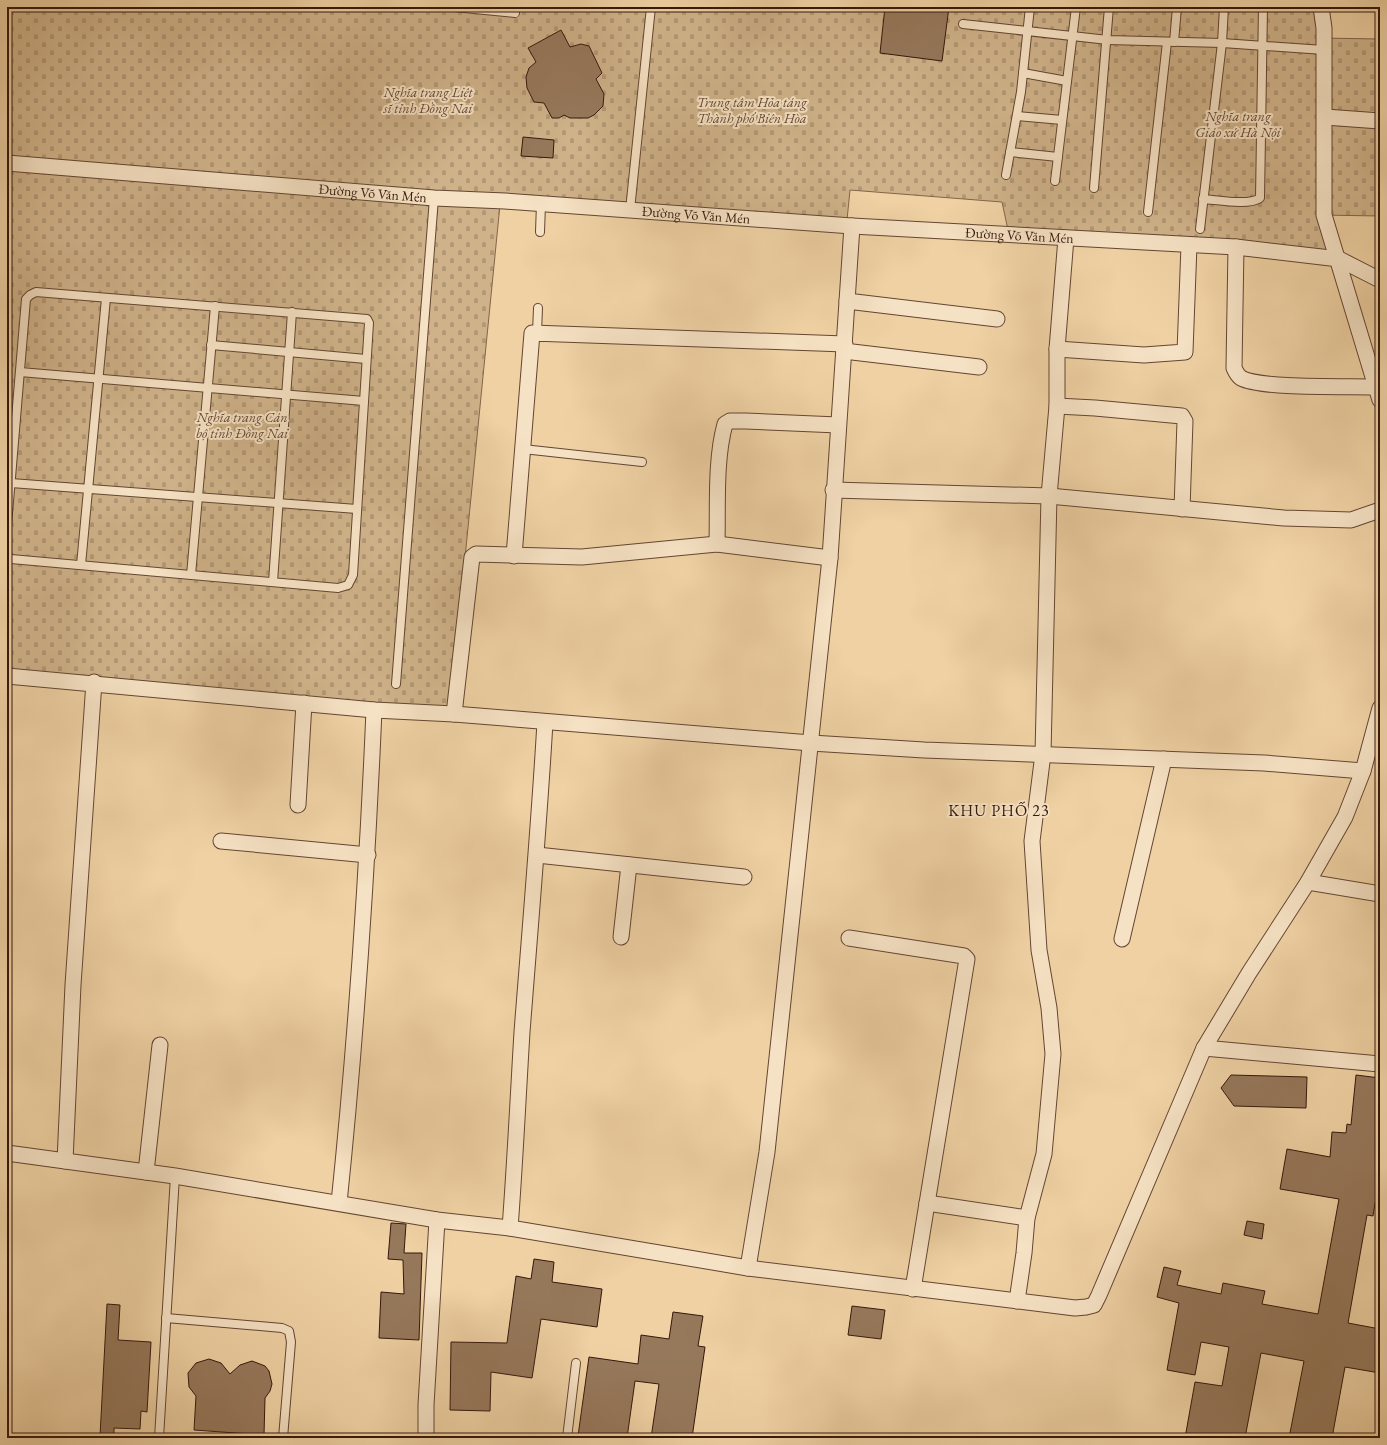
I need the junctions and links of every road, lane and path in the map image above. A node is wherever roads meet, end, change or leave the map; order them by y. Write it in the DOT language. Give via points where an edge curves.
graph roads {
  1 [pos="454,7"];
  2 [pos="651,7"];
  3 [pos="1030,7"];
  4 [pos="1076,7"];
  5 [pos="1109,7"];
  6 [pos="1177,7"];
  7 [pos="1224,7"];
  8 [pos="1263,7"];
  9 [pos="1321,7"];
  10 [pos="497,9"];
  11 [pos="515,13"];
  12 [pos="963,24"];
  13 [pos="1028,32"];
  14 [pos="1073,37"];
  15 [pos="1108,40"];
  16 [pos="1170,42"];
  17 [pos="1222,43"];
  18 [pos="1264,46"];
  19 [pos="1324,50"];
  20 [pos="1023,73"];
  21 [pos="1067,81"];
  22 [pos="1017,116"];
  23 [pos="1325,117"];
  24 [pos="1062,120"];
  25 [pos="1380,122"];
  26 [pos="1010,152"];
  27 [pos="1058,157"];
  28 [pos="7,163"];
  29 [pos="1006,175"];
  30 [pos="1055,181"];
  31 [pos="1094,188"];
  32 [pos="434,198"];
  33 [pos="1203,198"];
  34 [pos="541,204"];
  35 [pos="630,210"];
  36 [pos="1148,212"];
  37 [pos="852,226"];
  38 [pos="1200,229"];
  39 [pos="540,232"];
  40 [pos="1066,238"];
  41 [pos="1190,245"];
  42 [pos="1236,247"];
  43 [pos="1339,260"];
  44 [pos="1380,280"];
  45 [pos="106,298"];
  46 [pos="848,301"];
  47 [pos="215,306"];
  48 [pos="538,308"];
  49 [pos="292,312"];
  50 [pos="997,319"];
  51 [pos="537,333"];
  52 [pos="211,345"];
  53 [pos="845,348"];
  54 [pos="1058,349"];
  55 [pos="290,353"];
  56 [pos="366,359"];
  57 [pos="979,367"];
  58 [pos="20,372"];
  59 [pos="99,378"];
  60 [pos="207,387"];
  61 [pos="1378,393"];
  62 [pos="286,394"];
  63 [pos="364,401"];
  64 [pos="1057,406"];
  65 [pos="838,425"];
  66 [pos="11,426"];
  67 [pos="522,450"];
  68 [pos="642,462"];
  69 [pos="11,483"];
  70 [pos="88,489"];
  71 [pos="833,490"];
  72 [pos="1049,496"];
  73 [pos="197,498"];
  74 [pos="279,504"];
  75 [pos="357,509"];
  76 [pos="1182,509"];
  77 [pos="1380,510"];
  78 [pos="7,525"];
  79 [pos="717,544"];
  80 [pos="7,555"];
  81 [pos="514,556"];
  82 [pos="830,558"];
  83 [pos="81,565"];
  84 [pos="190,575"];
  85 [pos="273,582"];
  86 [pos="7,676"];
  87 [pos="94,682"];
  88 [pos="396,684"];
  89 [pos="304,703"];
  90 [pos="1380,708"];
  91 [pos="374,710"];
  92 [pos="454,714"];
  93 [pos="545,722"];
  94 [pos="1376,738"];
  95 [pos="811,743"];
  96 [pos="1043,754"];
  97 [pos="1164,759"];
  98 [pos="1363,771"];
  99 [pos="298,805"];
  100 [pos="221,841"];
  101 [pos="368,855"];
  102 [pos="537,855"];
  103 [pos="629,865"];
  104 [pos="744,877"];
  105 [pos="1308,882"];
  106 [pos="1380,894"];
  107 [pos="621,937"];
  108 [pos="849,938"];
  109 [pos="1122,939"];
  110 [pos="160,1045"];
  111 [pos="1204,1048"];
  112 [pos="1380,1064"];
  113 [pos="7,1153"];
  114 [pos="65,1161"];
  115 [pos="146,1172"];
  116 [pos="175,1176"];
  117 [pos="339,1203"];
  118 [pos="927,1203"];
  119 [pos="1027,1218"];
  120 [pos="437,1220"];
  121 [pos="510,1228"];
  122 [pos="748,1268"];
  123 [pos="913,1289"];
  124 [pos="1017,1301"];
  125 [pos="166,1318"];
  126 [pos="576,1363"];
  127 [pos="159,1438"];
  128 [pos="283,1438"];
  129 [pos="426,1438"];
  130 [pos="566,1438"];
  1 -- 10 [label="lane"];
  2 -- 35 [label="lane"];
  3 -- 13 [label="lane"];
  4 -- 14 [label="lane"];
  5 -- 15 [label="lane"];
  6 -- 16 [label="lane"];
  7 -- 17 [label="lane"];
  8 -- 18 [label="lane"];
  9 -- 19 [label="street"];
  10 -- 11 [label="lane"];
  12 -- 13 [label="lane"];
  13 -- 14 [label="lane"];
  13 -- 20 [label="lane"];
  14 -- 15 [label="lane"];
  14 -- 21 [label="lane"];
  15 -- 16 [label="lane"];
  15 -- 31 [label="lane"];
  16 -- 17 [label="lane"];
  16 -- 36 [label="lane"];
  17 -- 18 [label="lane"];
  17 -- 33 [label="lane"];
  18 -- 19 [label="lane"];
  18 -- 33 [label="lane" via="1260,198 1244,202"];
  19 -- 23 [label="street"];
  20 -- 21 [label="lane"];
  20 -- 22 [label="lane"];
  21 -- 24 [label="lane"];
  22 -- 24 [label="lane"];
  22 -- 26 [label="lane"];
  23 -- 25 [label="street"];
  23 -- 43 [label="street" via="1324,215"];
  24 -- 27 [label="lane"];
  26 -- 27 [label="lane"];
  26 -- 29 [label="lane"];
  27 -- 30 [label="lane"];
  28 -- 32 [label="street, Đường Võ Văn Mén"];
  32 -- 34 [label="street, Đường Võ Văn Mén"];
  32 -- 88 [label="lane"];
  33 -- 38 [label="lane"];
  34 -- 35 [label="street, Đường Võ Văn Mén"];
  34 -- 39 [label="lane"];
  35 -- 37 [label="street, Đường Võ Văn Mén"];
  37 -- 40 [label="street, Đường Võ Văn Mén"];
  37 -- 46 [label="street"];
  40 -- 41 [label="street, Đường Võ Văn Mén"];
  40 -- 54 [label="street"];
  41 -- 42 [label="street, Đường Võ Văn Mén"];
  41 -- 54 [label="street" via="1185,352 1144,355"];
  42 -- 43 [label="street, Đường Võ Văn Mén"];
  42 -- 61 [label="street" via="1236,374 1251,381"];
  43 -- 44 [label="street, Đường Võ Văn Mén"];
  43 -- 61 [label="street"];
  45 -- 47 [label="lane"];
  45 -- 58 [label="lane" via="36,292 30,295 26,299"];
  45 -- 59 [label="lane"];
  46 -- 50 [label="street"];
  46 -- 53 [label="street"];
  47 -- 49 [label="lane"];
  47 -- 52 [label="lane"];
  48 -- 51 [label="lane"];
  49 -- 55 [label="lane"];
  49 -- 56 [label="lane" via="367,319 369,323"];
  51 -- 53 [label="street"];
  51 -- 67 [label="street" via="532,333"];
  52 -- 55 [label="lane"];
  52 -- 60 [label="lane"];
  53 -- 57 [label="street"];
  53 -- 65 [label="street"];
  54 -- 64 [label="street"];
  55 -- 56 [label="lane"];
  55 -- 62 [label="lane"];
  56 -- 63 [label="lane"];
  58 -- 59 [label="lane"];
  58 -- 66 [label="lane"];
  59 -- 60 [label="lane"];
  59 -- 70 [label="lane"];
  60 -- 62 [label="lane"];
  60 -- 73 [label="lane"];
  62 -- 63 [label="lane"];
  62 -- 74 [label="lane"];
  63 -- 75 [label="lane"];
  64 -- 72 [label="street"];
  64 -- 76 [label="street" via="1182,416 1185,421"];
  65 -- 71 [label="street"];
  65 -- 79 [label="street" via="745,421 730,421 725,424 719,466"];
  66 -- 69 [label="lane"];
  67 -- 68 [label="lane"];
  67 -- 81 [label="street"];
  69 -- 70 [label="lane"];
  69 -- 78 [label="lane"];
  70 -- 73 [label="lane"];
  70 -- 83 [label="lane"];
  71 -- 72 [label="street"];
  71 -- 82 [label="street"];
  72 -- 76 [label="street"];
  72 -- 96 [label="street"];
  73 -- 74 [label="lane"];
  73 -- 84 [label="lane"];
  74 -- 75 [label="lane"];
  74 -- 85 [label="lane"];
  75 -- 85 [label="lane" via="353,575 348,585 338,588"];
  76 -- 77 [label="street" via="1284,518 1351,520"];
  79 -- 81 [label="street" via="582,557"];
  79 -- 82 [label="street"];
  80 -- 83 [label="lane" via="11,559"];
  81 -- 92 [label="street" via="476,554 472,558"];
  82 -- 95 [label="street"];
  83 -- 84 [label="lane"];
  84 -- 85 [label="lane"];
  86 -- 87 [label="street"];
  87 -- 89 [label="street"];
  87 -- 114 [label="street" via="73,985"];
  89 -- 91 [label="street"];
  89 -- 99 [label="street"];
  90 -- 94 [label="street"];
  91 -- 92 [label="street"];
  91 -- 101 [label="street"];
  92 -- 93 [label="street"];
  93 -- 95 [label="street"];
  93 -- 102 [label="street"];
  94 -- 98 [label="street"];
  95 -- 96 [label="street"];
  95 -- 122 [label="street" via="767,1152"];
  96 -- 97 [label="street"];
  96 -- 119 [label="street" via="1032,841 1039,950 1049,1008 1053,1054 1044,1154"];
  97 -- 98 [label="street" via="1264,763"];
  97 -- 109 [label="street"];
  98 -- 105 [label="street" via="1345,817"];
  100 -- 101 [label="street"];
  101 -- 117 [label="street" via="354,1058"];
  102 -- 103 [label="street"];
  102 -- 121 [label="street" via="522,1034"];
  103 -- 104 [label="street"];
  103 -- 107 [label="street"];
  105 -- 106 [label="street"];
  105 -- 111 [label="street"];
  108 -- 118 [label="street" via="967,958"];
  110 -- 115 [label="street"];
  111 -- 112 [label="street"];
  111 -- 124 [label="street" via="1094,1305 1075,1308"];
  113 -- 114 [label="street"];
  114 -- 115 [label="street"];
  115 -- 116 [label="street"];
  116 -- 117 [label="street"];
  116 -- 125 [label="lane"];
  117 -- 120 [label="street"];
  118 -- 119 [label="street"];
  118 -- 123 [label="street"];
  119 -- 124 [label="street"];
  120 -- 121 [label="street"];
  120 -- 129 [label="street"];
  121 -- 122 [label="street"];
  122 -- 123 [label="street"];
  123 -- 124 [label="street"];
  125 -- 127 [label="lane"];
  125 -- 128 [label="lane" via="282,1328 289,1331 291,1342"];
  126 -- 130 [label="lane"];
}
